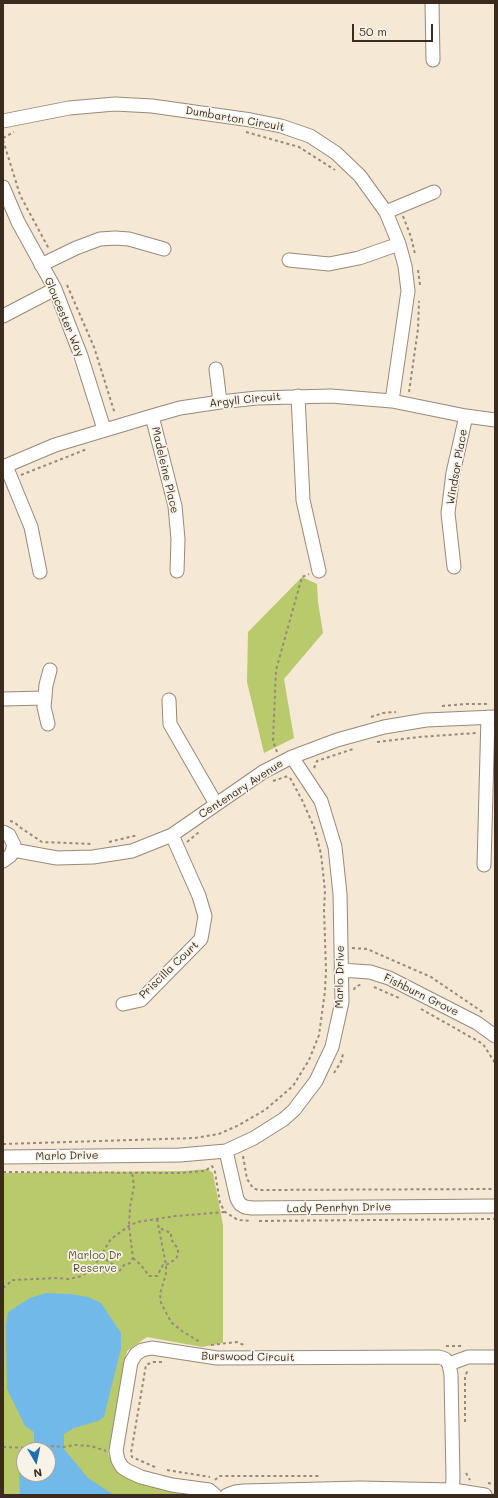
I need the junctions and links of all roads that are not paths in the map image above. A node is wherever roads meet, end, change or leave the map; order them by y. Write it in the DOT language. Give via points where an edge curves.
graph roads {
  1 [pos="432,3"];
  2 [pos="432,60"];
  3 [pos="3,121"];
  4 [pos="3,187"];
  5 [pos="434,192"];
  6 [pos="392,210"];
  7 [pos="399,244"];
  8 [pos="164,249"];
  9 [pos="289,260"];
  10 [pos="42,265"];
  11 [pos="55,289"];
  12 [pos="3,316"];
  13 [pos="216,369"];
  14 [pos="298,396"];
  15 [pos="392,401"];
  16 [pos="220,402"];
  17 [pos="152,416"];
  18 [pos="466,416"];
  19 [pos="495,420"];
  20 [pos="104,429"];
  21 [pos="5,467"];
  22 [pos="454,567"];
  23 [pos="319,571"];
  24 [pos="40,572"];
  25 [pos="177,572"];
  26 [pos="50,670"];
  27 [pos="45,698"];
  28 [pos="3,699"];
  29 [pos="170,700"];
  30 [pos="491,717"];
  31 [pos="48,724"];
  32 [pos="287,760"];
  33 [pos="216,804"];
  34 [pos="3,832"];
  35 [pos="172,835"];
  36 [pos="13,850"];
  37 [pos="3,861"];
  38 [pos="484,865"];
  39 [pos="348,971"];
  40 [pos="123,1004"];
  41 [pos="495,1036"];
  42 [pos="227,1156"];
  43 [pos="3,1157"];
  44 [pos="495,1206"];
  45 [pos="495,1356"];
  46 [pos="449,1364"];
  47 [pos="360,1492"];
  48 [pos="452,1492"];
  49 [pos="215,1495"];
  50 [pos="227,1495"];
  51 [pos="485,1495"];
  1 -- 2 [label="street"];
  3 -- 6 [label="street, Dumbarton Circuit" via="69,108 116,104 187,110 281,126 310,136 336,153"];
  4 -- 10 [label="street, Gloucester Way" via="18,222"];
  5 -- 6 [label="street"];
  6 -- 7 [label="street, Dumbarton Circuit"];
  7 -- 9 [label="street" via="359,258 329,264"];
  7 -- 15 [label="street, Dumbarton Circuit" via="408,291"];
  8 -- 10 [label="street" via="129,239 100,239"];
  10 -- 11 [label="street, Gloucester Way"];
  11 -- 12 [label="street"];
  11 -- 20 [label="street, Gloucester Way" via="81,356"];
  13 -- 16 [label="street"];
  14 -- 15 [label="street, Argyll Circuit"];
  14 -- 16 [label="street, Argyll Circuit"];
  14 -- 23 [label="street" via="303,500"];
  15 -- 18 [label="street, Argyll Circuit"];
  16 -- 17 [label="street, Argyll Circuit" via="180,408"];
  17 -- 20 [label="street, Argyll Circuit"];
  17 -- 25 [label="street, Madeleine Place" via="175,506"];
  18 -- 19 [label="street, Argyll Circuit"];
  18 -- 22 [label="street, Windsor Place" via="453,473 448,513"];
  20 -- 21 [label="street, Argyll Circuit" via="55,445"];
  21 -- 24 [label="street" via="32,527"];
  26 -- 27 [label="street"];
  27 -- 28 [label="street"];
  27 -- 31 [label="street" via="44,707"];
  29 -- 33 [label="street" via="170,724"];
  30 -- 32 [label="street, Centenary Avenue" via="426,720 384,727 337,740"];
  30 -- 38 [label="street" via="488,732"];
  32 -- 33 [label="street, Centenary Avenue" via="263,772"];
  32 -- 39 [label="street, Marlo Drive" via="321,801 335,847"];
  33 -- 35 [label="street, Centenary Avenue"];
  34 -- 36 [label="street" via="12,839"];
  35 -- 36 [label="street, Centenary Avenue" via="132,851 93,857 57,858"];
  35 -- 40 [label="street, Priscilla Court" via="205,916 201,939 141,1000"];
  36 -- 37 [label="street"];
  39 -- 41 [label="street, Fishburn Grove" via="370,972 389,978 477,1023"];
  39 -- 42 [label="street, Marlo Drive" via="332,1047 316,1081 284,1119"];
  42 -- 43 [label="street, Marlo Drive"];
  42 -- 44 [label="street, Lady Penrhyn Drive" via="236,1199 240,1204 252,1208"];
  45 -- 46 [label="street" via="468,1357"];
  46 -- 48 [label="street"];
  46 -- 49 [label="street, Burswood Circuit" via="440,1357 217,1358 152,1348 142,1350 131,1362 116,1451 118,1460 122,1467 140,1476 172,1485 209,1490"];
  47 -- 48 [label="street"];
  47 -- 50 [label="street" via="244,1491"];
  48 -- 51 [label="street"];
}
